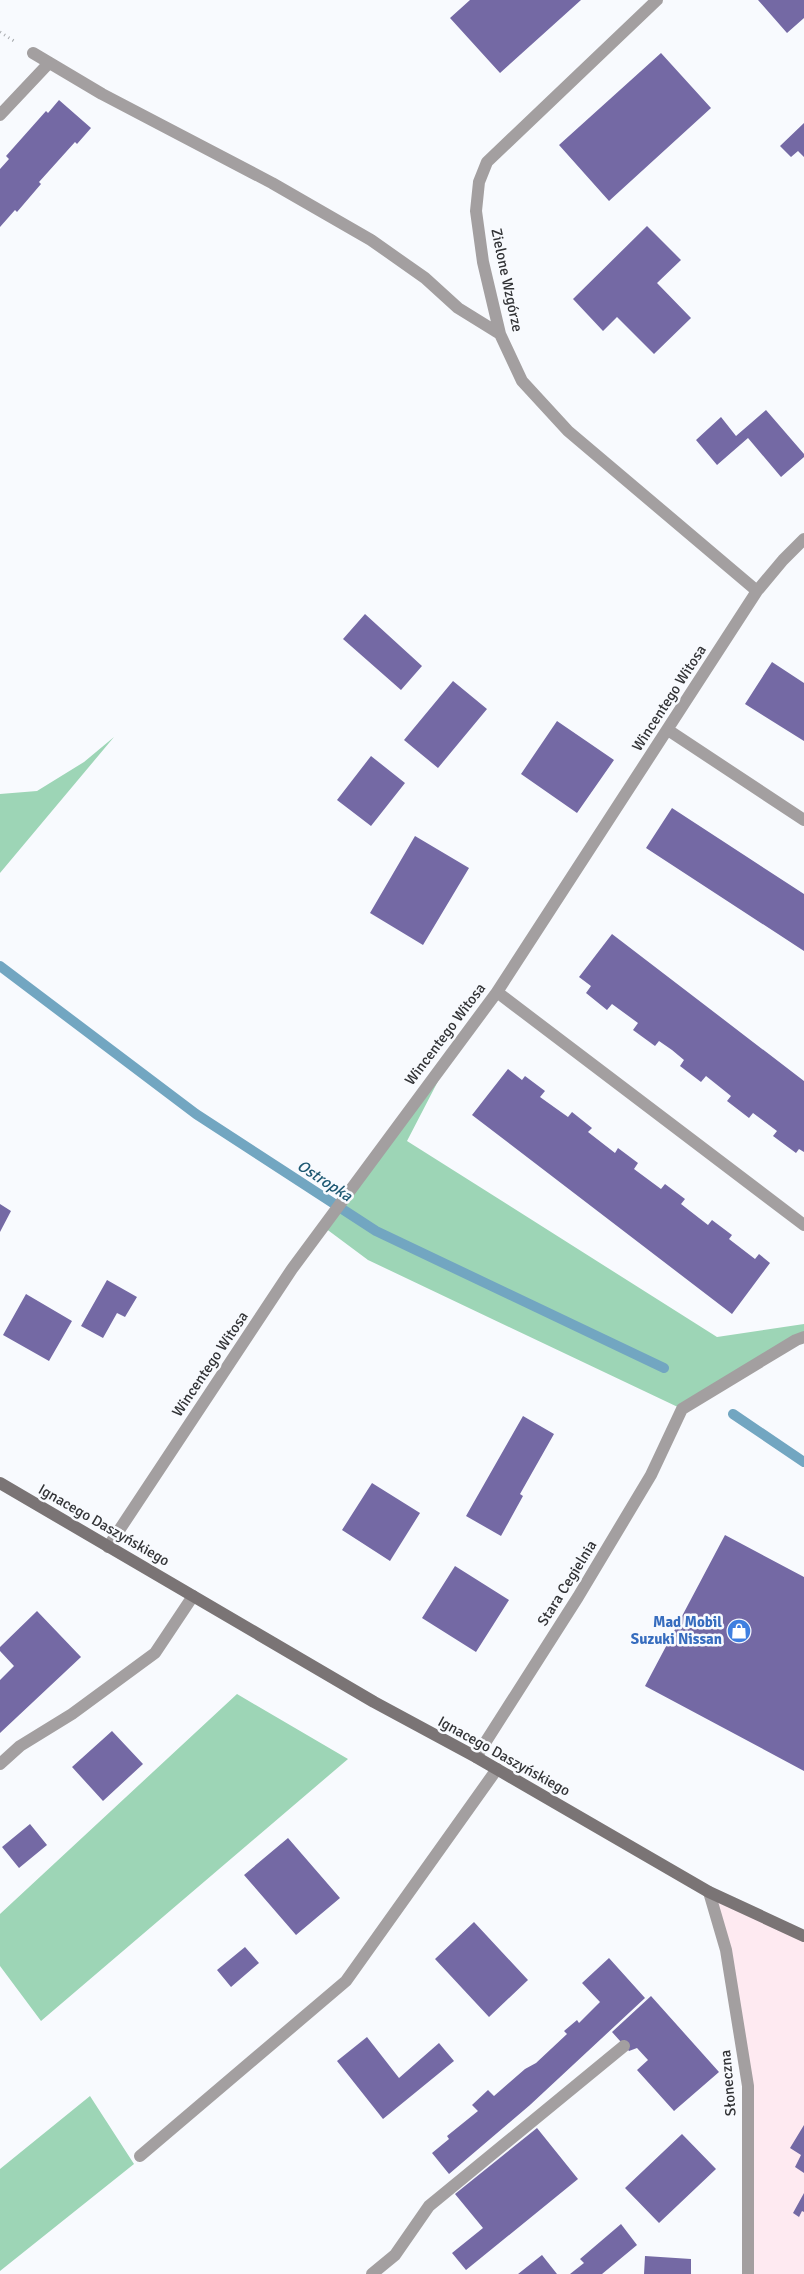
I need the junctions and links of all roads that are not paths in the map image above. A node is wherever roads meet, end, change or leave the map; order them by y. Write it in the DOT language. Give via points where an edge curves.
graph roads {
  1 [pos="657,0"];
  2 [pos="33,53"];
  3 [pos="49,63"];
  4 [pos="0,115"];
  5 [pos="500,334"];
  6 [pos="804,539"];
  7 [pos="757,591"];
  8 [pos="668,730"];
  9 [pos="804,820"];
  10 [pos="497,992"];
  11 [pos="804,1225"];
  12 [pos="804,1337"];
  13 [pos="0,1483"];
  14 [pos="108,1546"];
  15 [pos="192,1596"];
  16 [pos="476,1757"];
  17 [pos="0,1764"];
  18 [pos="497,1769"];
  19 [pos="709,1892"];
  20 [pos="804,1936"];
  21 [pos="624,2046"];
  22 [pos="140,2156"];
  23 [pos="372,2274"];
  24 [pos="748,2274"];
  1 -- 5 [label="street, Zielone Wzgórze" via="487,162 479,182 476,211 483,262"];
  2 -- 3 [label="street"];
  3 -- 4 [label="street"];
  3 -- 5 [label="street" via="371,240 425,278 458,308"];
  5 -- 7 [label="street, Zielone Wzgórze" via="522,381 568,431"];
  6 -- 7 [label="street, Wincentego Witosa"];
  7 -- 8 [label="street, Wincentego Witosa"];
  8 -- 9 [label="street"];
  8 -- 10 [label="street, Wincentego Witosa"];
  10 -- 11 [label="street"];
  10 -- 14 [label="street, Wincentego Witosa" via="318,1233"];
  12 -- 16 [label="street, Stara Cegielnia" via="682,1409 651,1474 578,1597"];
  13 -- 14 [label="main road, Ignacego Daszyńskiego"];
  14 -- 15 [label="main road, Ignacego Daszyńskiego"];
  15 -- 16 [label="main road, Ignacego Daszyńskiego"];
  15 -- 17 [label="street" via="154,1653 72,1714 20,1746"];
  16 -- 18 [label="main road, Ignacego Daszyńskiego"];
  18 -- 19 [label="main road, Ignacego Daszyńskiego"];
  18 -- 22 [label="street" via="346,1981"];
  19 -- 20 [label="main road, Ignacego Daszyńskiego"];
  19 -- 24 [label="street, Słoneczna" via="726,1950 748,2086"];
  21 -- 23 [label="street" via="429,2206 395,2255"];
}
